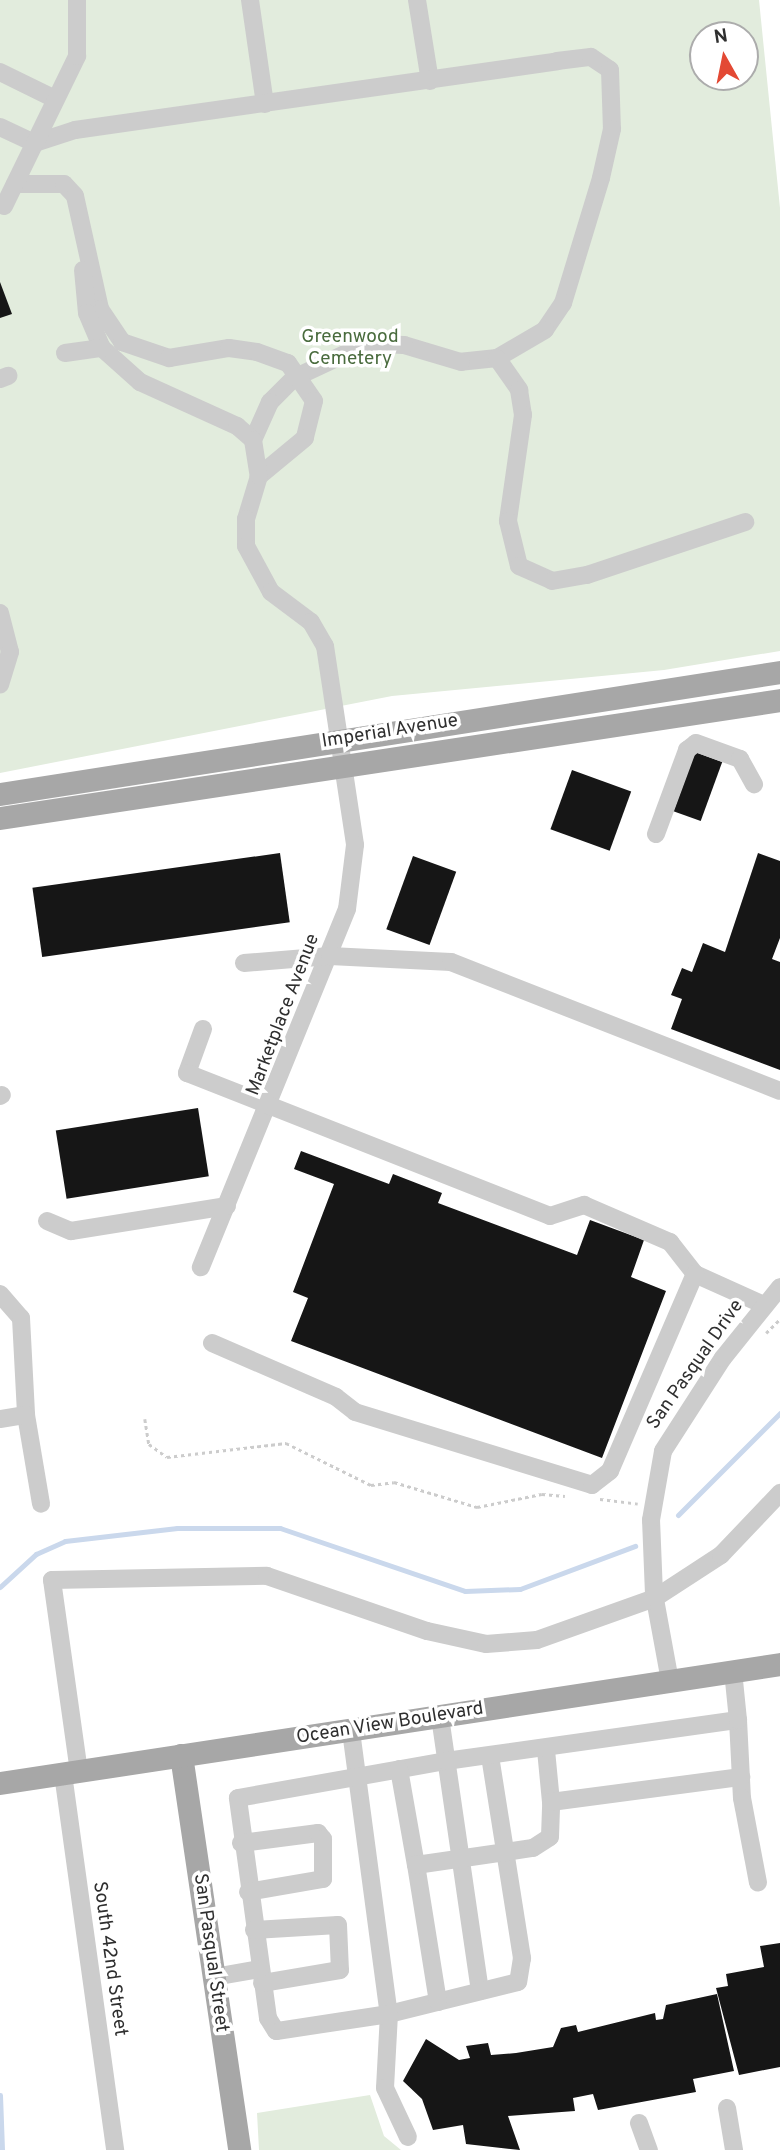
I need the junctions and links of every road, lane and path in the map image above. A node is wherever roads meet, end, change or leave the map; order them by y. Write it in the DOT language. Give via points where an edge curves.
graph roads {
  1 [pos="77,0"];
  2 [pos="250,0"];
  3 [pos="417,0"];
  4 [pos="0,72"];
  5 [pos="430,81"];
  6 [pos="55,100"];
  7 [pos="265,104"];
  8 [pos="0,127"];
  9 [pos="35,143"];
  10 [pos="15,184"];
  11 [pos="4,206"];
  12 [pos="85,258"];
  13 [pos="102,348"];
  14 [pos="65,353"];
  15 [pos="497,358"];
  16 [pos="303,376"];
  17 [pos="253,440"];
  18 [pos="259,476"];
  19 [pos="745,522"];
  20 [pos="0,613"];
  21 [pos="780,672"];
  22 [pos="0,685"];
  23 [pos="780,699"];
  24 [pos="343,739"];
  25 [pos="348,767"];
  26 [pos="754,784"];
  27 [pos="0,794"];
  28 [pos="0,818"];
  29 [pos="656,834"];
  30 [pos="330,956"];
  31 [pos="244,963"];
  32 [pos="204,1029"];
  33 [pos="780,1091"];
  34 [pos="272,1106"];
  35 [pos="227,1206"];
  36 [pos="47,1221"];
  37 [pos="201,1267"];
  38 [pos="695,1274"];
  39 [pos="780,1287"];
  40 [pos="0,1294"];
  41 [pos="764,1305"];
  42 [pos="212,1343"];
  43 [pos="26,1415"];
  44 [pos="0,1419"];
  45 [pos="780,1493"];
  46 [pos="41,1504"];
  47 [pos="655,1598"];
  48 [pos="780,1664"];
  49 [pos="733,1671"];
  50 [pos="670,1681"];
  51 [pos="440,1717"];
  52 [pos="738,1720"];
  53 [pos="351,1731"];
  54 [pos="546,1750"];
  55 [pos="181,1755"];
  56 [pos="490,1756"];
  57 [pos="446,1761"];
  58 [pos="399,1769"];
  59 [pos="71,1773"];
  60 [pos="357,1776"];
  61 [pos="741,1777"];
  62 [pos="0,1783"];
  63 [pos="551,1802"];
  64 [pos="241,1843"];
  65 [pos="506,1852"];
  66 [pos="461,1859"];
  67 [pos="416,1865"];
  68 [pos="758,1883"];
  69 [pos="248,1892"];
  70 [pos="254,1930"];
  71 [pos="261,1976"];
  72 [pos="214,1977"];
  73 [pos="480,1991"];
  74 [pos="438,2002"];
  75 [pos="389,2014"];
  76 [pos="727,2108"];
  77 [pos="639,2123"];
  78 [pos="408,2137"];
  79 [pos="115,2150"];
  80 [pos="240,2150"];
  81 [pos="649,2150"];
  82 [pos="734,2150"];
  1 -- 6 [label="street" via="76,55"];
  2 -- 7 [label="street"];
  3 -- 5 [label="street"];
  4 -- 6 [label="street"];
  5 -- 7 [label="street"];
  5 -- 15 [label="street" via="591,57 610,70 612,129 563,303 545,330"];
  6 -- 9 [label="street"];
  7 -- 9 [label="street" via="75,130"];
  8 -- 9 [label="street"];
  9 -- 10 [label="street"];
  10 -- 11 [label="street"];
  10 -- 12 [label="street" via="64,184 75,196"];
  12 -- 13 [label="street" via="87,313"];
  12 -- 16 [label="street" via="104,321 122,342 169,358 229,348 257,352 288,363"];
  13 -- 14 [label="street"];
  13 -- 17 [label="street" via="140,382 237,426"];
  15 -- 16 [label="street" via="461,362 404,345 376,344"];
  15 -- 19 [label="street" via="519,390 523,415 508,521 519,566 552,581 587,575"];
  16 -- 17 [label="street" via="270,402"];
  16 -- 18 [label="street" via="314,401 313,424 299,446"];
  17 -- 18 [label="street"];
  18 -- 24 [label="street, Marketplace Avenue" via="246,519 246,546 271,592 311,622 325,646"];
  20 -- 22 [label="street" via="10,652"];
  21 -- 24 [label="main road, Imperial Avenue"];
  23 -- 25 [label="main road, Imperial Avenue"];
  24 -- 25 [label="street, Marketplace Avenue"];
  24 -- 27 [label="main road, Imperial Avenue"];
  25 -- 28 [label="main road, Imperial Avenue"];
  25 -- 30 [label="street, Marketplace Avenue" via="355,845 347,909"];
  26 -- 29 [label="street" via="740,759 696,743 687,750"];
  30 -- 31 [label="street"];
  30 -- 33 [label="street" via="451,962"];
  30 -- 34 [label="street, Marketplace Avenue"];
  32 -- 34 [label="street" via="187,1073"];
  34 -- 35 [label="street, Marketplace Avenue"];
  34 -- 38 [label="street" via="550,1216 584,1205 670,1242"];
  35 -- 36 [label="street" via="71,1231"];
  35 -- 37 [label="street, Marketplace Avenue"];
  38 -- 41 [label="street"];
  38 -- 42 [label="street" via="610,1471 592,1485 355,1412 336,1397"];
  39 -- 41 [label="street, San Pasqual Drive"];
  40 -- 43 [label="street" via="21,1318"];
  41 -- 47 [label="street, San Pasqual Drive" via="663,1451 651,1505"];
  43 -- 44 [label="street"];
  43 -- 46 [label="street"];
  45 -- 47 [label="street" via="721,1555"];
  47 -- 50 [label="street, San Pasqual Drive"];
  47 -- 59 [label="street" via="537,1640 486,1644 395,1622 267,1576 52,1580"];
  48 -- 49 [label="main road, Ocean View Boulevard"];
  49 -- 50 [label="main road, Ocean View Boulevard"];
  49 -- 52 [label="street"];
  50 -- 51 [label="main road, Ocean View Boulevard"];
  51 -- 53 [label="main road, Ocean View Boulevard"];
  51 -- 57 [label="street"];
  52 -- 54 [label="street"];
  52 -- 61 [label="street"];
  53 -- 55 [label="main road, Ocean View Boulevard"];
  53 -- 60 [label="street"];
  54 -- 56 [label="street"];
  54 -- 63 [label="street"];
  55 -- 59 [label="main road, Ocean View Boulevard"];
  55 -- 72 [label="main road, San Pasqual Street"];
  56 -- 57 [label="street"];
  56 -- 65 [label="street"];
  57 -- 58 [label="street"];
  57 -- 66 [label="street"];
  58 -- 60 [label="street"];
  58 -- 67 [label="street"];
  59 -- 62 [label="main road, Ocean View Boulevard"];
  59 -- 79 [label="street, South 42nd Street"];
  60 -- 64 [label="street" via="244,1793 236,1808"];
  60 -- 75 [label="street"];
  61 -- 63 [label="street"];
  61 -- 68 [label="street"];
  63 -- 65 [label="street" via="550,1837 533,1848"];
  64 -- 69 [label="street"];
  64 -- 69 [label="street" via="318,1833 323,1839 327,1876"];
  65 -- 66 [label="street"];
  65 -- 73 [label="street" via="522,1966 518,1982"];
  66 -- 67 [label="street"];
  66 -- 73 [label="street"];
  67 -- 74 [label="street"];
  69 -- 70 [label="street"];
  70 -- 71 [label="street"];
  70 -- 71 [label="street" via="338,1925 340,1970"];
  71 -- 72 [label="street"];
  71 -- 75 [label="street" via="276,2031"];
  72 -- 80 [label="main road, San Pasqual Street"];
  73 -- 74 [label="street"];
  74 -- 75 [label="street"];
  75 -- 78 [label="street" via="385,2088"];
  76 -- 82 [label="street"];
  77 -- 81 [label="street"];
}
